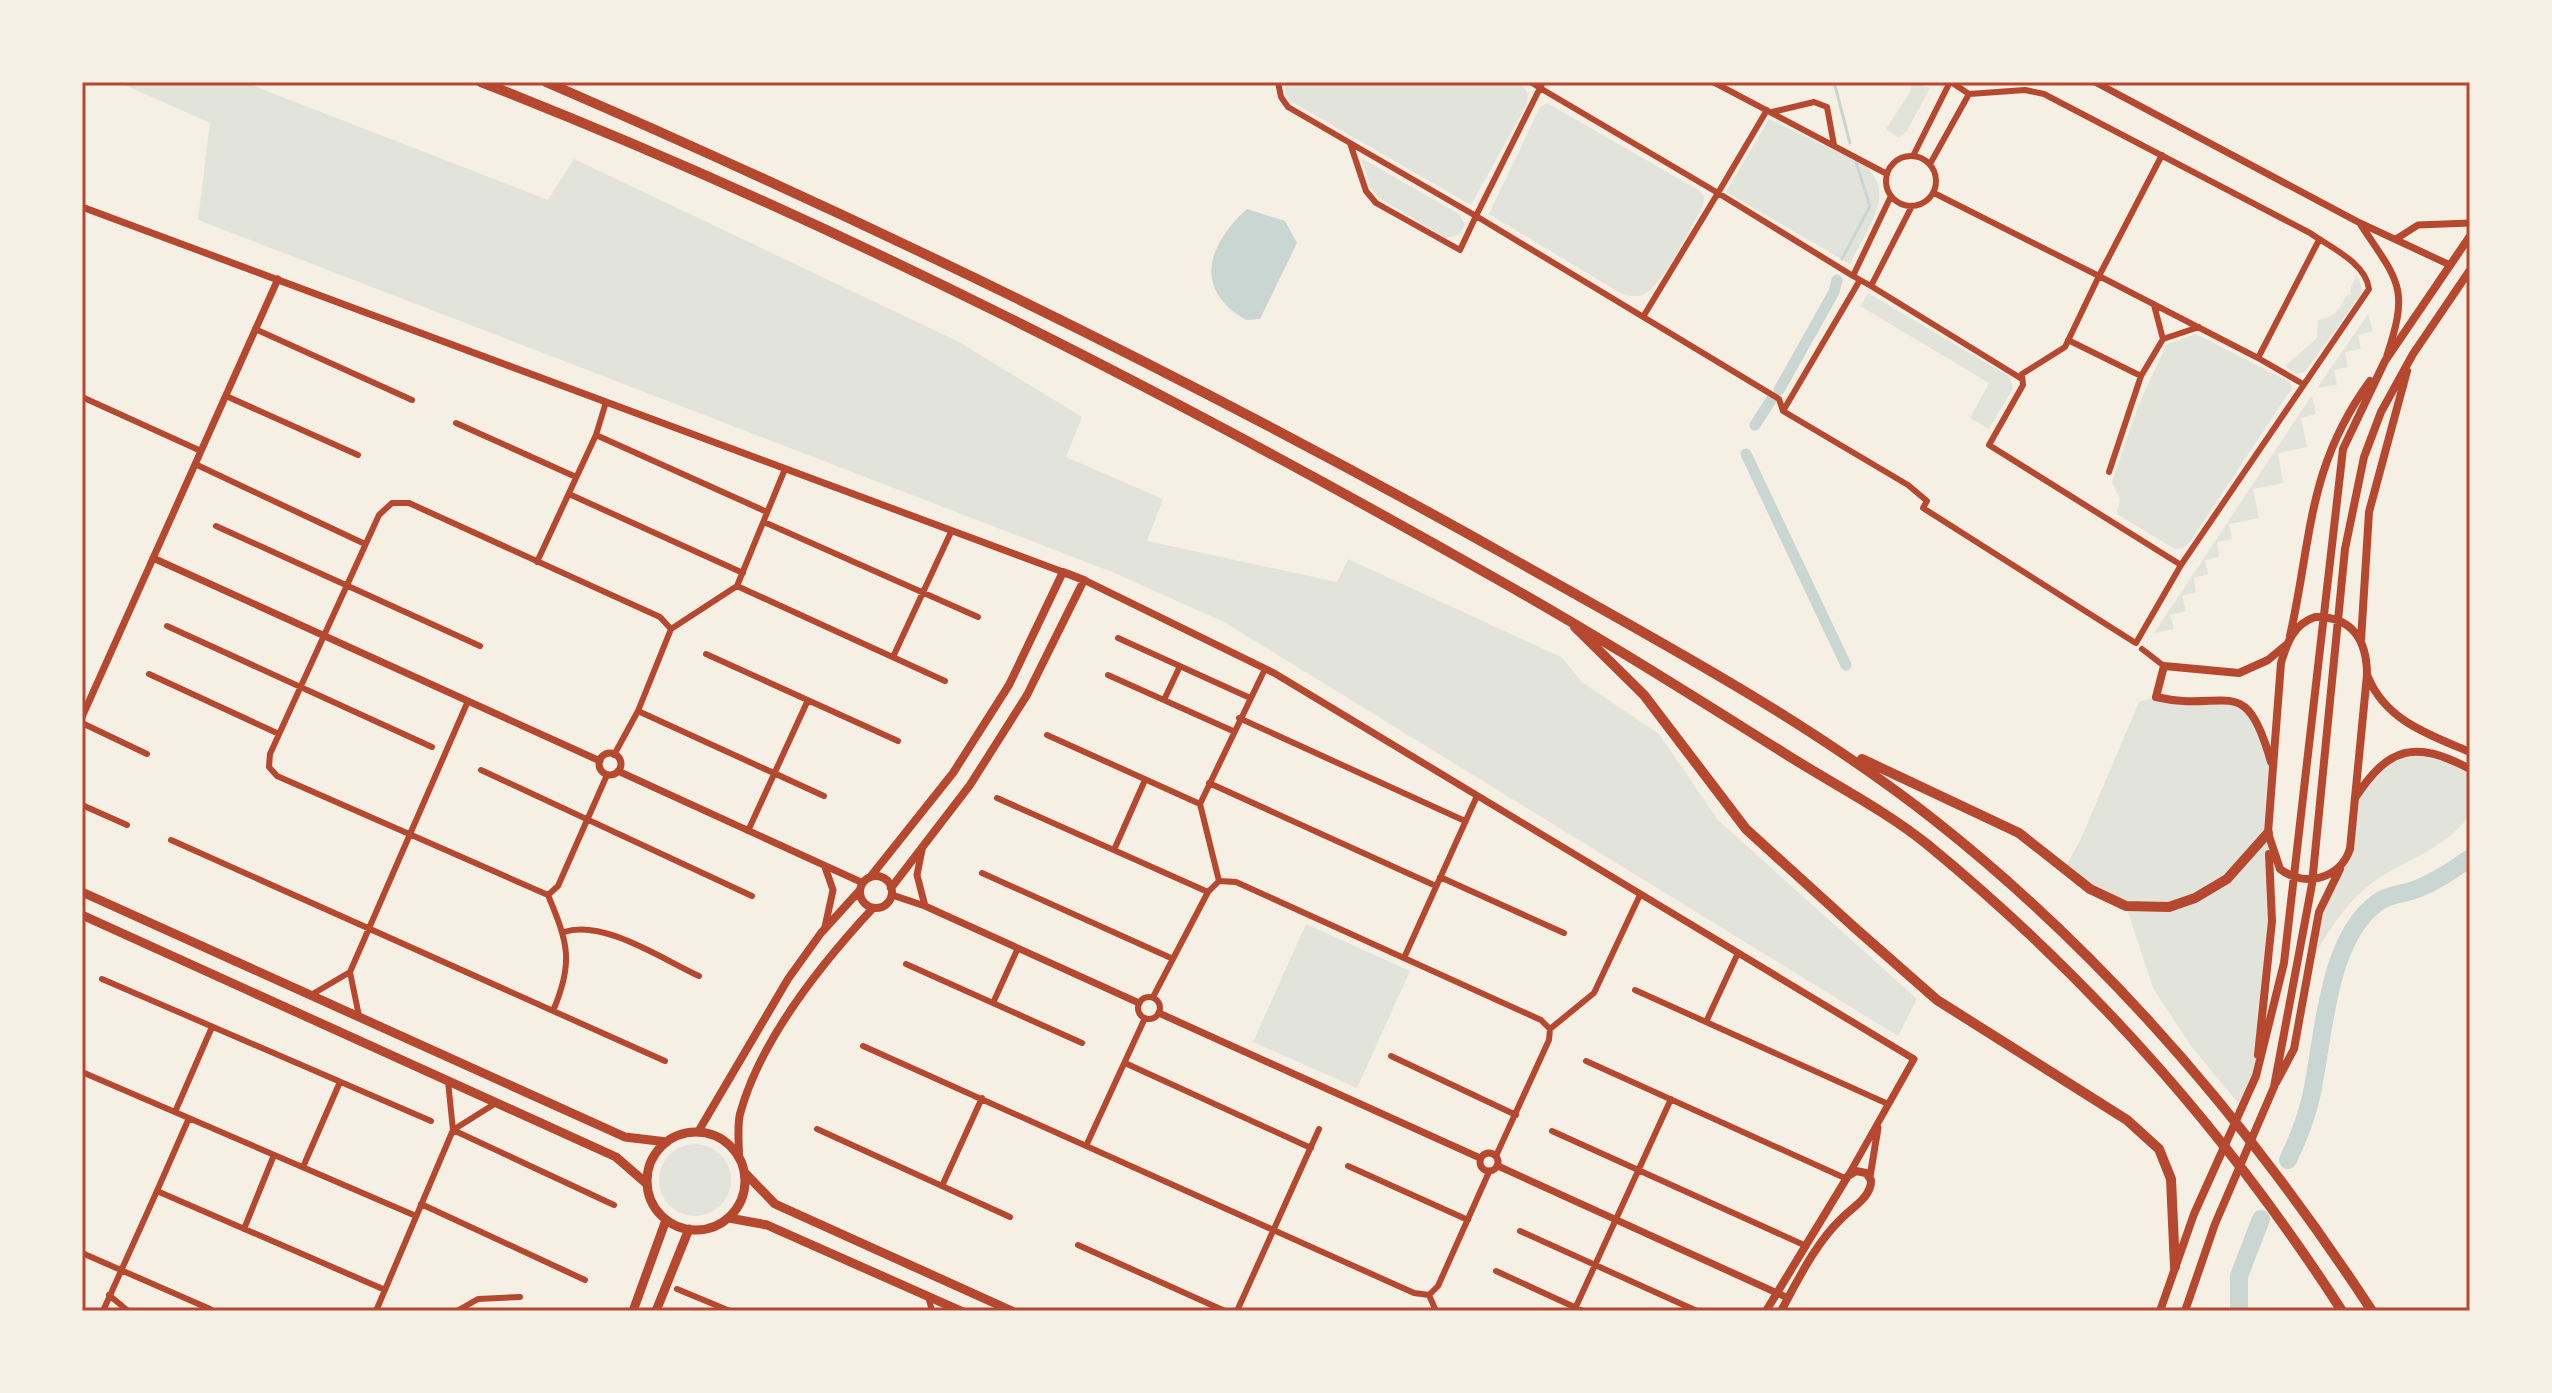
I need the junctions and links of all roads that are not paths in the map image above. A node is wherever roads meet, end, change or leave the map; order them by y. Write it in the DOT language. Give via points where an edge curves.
graph roads {
  1 [pos="481,82"];
  2 [pos="546,82"];
  3 [pos="1180,82"];
  4 [pos="1190,82"];
  5 [pos="1278,82"];
  6 [pos="1531,82"];
  7 [pos="1713,82"];
  8 [pos="1951,82"];
  9 [pos="2095,82"];
  10 [pos="1542,85"];
  11 [pos="1969,94"];
  12 [pos="1770,111"];
  13 [pos="1350,143"];
  14 [pos="1834,145"];
  15 [pos="2162,155"];
  16 [pos="1913,156"];
  17 [pos="1930,164"];
  18 [pos="1887,174"];
  19 [pos="1718,193"];
  20 [pos="1934,193"];
  21 [pos="1891,196"];
  22 [pos="1912,206"];
  23 [pos="82,207"];
  24 [pos="1476,216"];
  25 [pos="2360,223"];
  26 [pos="2470,223"];
  27 [pos="2470,236"];
  28 [pos="2396,239"];
  29 [pos="2319,240"];
  30 [pos="2450,265"];
  31 [pos="2470,270"];
  32 [pos="2099,276"];
  33 [pos="1857,278"];
  34 [pos="278,279"];
  35 [pos="1871,286"];
  36 [pos="2154,305"];
  37 [pos="1643,317"];
  38 [pos="2199,327"];
  39 [pos="255,329"];
  40 [pos="2163,339"];
  41 [pos="2068,340"];
  42 [pos="2413,354"];
  43 [pos="2258,358"];
  44 [pos="2385,361"];
  45 [pos="2141,376"];
  46 [pos="2022,379"];
  47 [pos="2303,384"];
  48 [pos="226,396"];
  49 [pos="82,397"];
  50 [pos="412,400"];
  51 [pos="606,402"];
  52 [pos="1783,411"];
  53 [pos="456,423"];
  54 [pos="596,435"];
  55 [pos="201,451"];
  56 [pos="358,455"];
  57 [pos="195,464"];
  58 [pos="785,469"];
  59 [pos="2109,472"];
  60 [pos="576,477"];
  61 [pos="569,494"];
  62 [pos="767,512"];
  63 [pos="764,522"];
  64 [pos="216,526"];
  65 [pos="951,532"];
  66 [pos="365,544"];
  67 [pos="153,558"];
  68 [pos="537,562"];
  69 [pos="2181,565"];
  70 [pos="1063,572"];
  71 [pos="743,573"];
  72 [pos="1084,580"];
  73 [pos="347,585"];
  74 [pos="737,586"];
  75 [pos="923,592"];
  76 [pos="978,617"];
  77 [pos="1568,619"];
  78 [pos="167,626"];
  79 [pos="671,629"];
  80 [pos="324,635"];
  81 [pos="1118,638"];
  82 [pos="2288,641"];
  83 [pos="2361,641"];
  84 [pos="480,646"];
  85 [pos="2142,649"];
  86 [pos="706,654"];
  87 [pos="893,657"];
  88 [pos="1180,666"];
  89 [pos="2164,666"];
  90 [pos="1265,669"];
  91 [pos="149,674"];
  92 [pos="1108,675"];
  93 [pos="2367,675"];
  94 [pos="945,681"];
  95 [pos="300,688"];
  96 [pos="1248,697"];
  97 [pos="808,700"];
  98 [pos="1164,700"];
  99 [pos="468,701"];
  100 [pos="638,711"];
  101 [pos="1239,718"];
  102 [pos="82,720"];
  103 [pos="1233,731"];
  104 [pos="279,734"];
  105 [pos="1047,735"];
  106 [pos="898,741"];
  107 [pos="432,747"];
  108 [pos="1844,751"];
  109 [pos="2470,752"];
  110 [pos="147,754"];
  111 [pos="614,755"];
  112 [pos="600,761"];
  113 [pos="2272,767"];
  114 [pos="2470,769"];
  115 [pos="481,770"];
  116 [pos="618,771"];
  117 [pos="774,773"];
  118 [pos="607,775"];
  119 [pos="1145,780"];
  120 [pos="1209,783"];
  121 [pos="824,796"];
  122 [pos="1477,796"];
  123 [pos="997,798"];
  124 [pos="2355,798"];
  125 [pos="1200,804"];
  126 [pos="82,805"];
  127 [pos="587,819"];
  128 [pos="1465,821"];
  129 [pos="127,825"];
  130 [pos="748,831"];
  131 [pos="2268,833"];
  132 [pos="410,836"];
  133 [pos="171,840"];
  134 [pos="924,844"];
  135 [pos="1114,850"];
  136 [pos="824,865"];
  137 [pos="2342,866"];
  138 [pos="982,873"];
  139 [pos="871,876"];
  140 [pos="1440,877"];
  141 [pos="1219,881"];
  142 [pos="861,886"];
  143 [pos="1436,886"];
  144 [pos="82,892"];
  145 [pos="892,892"];
  146 [pos="1208,892"];
  147 [pos="548,895"];
  148 [pos="1640,895"];
  149 [pos="752,896"];
  150 [pos="925,906"];
  151 [pos="873,908"];
  152 [pos="82,915"];
  153 [pos="370,928"];
  154 [pos="564,932"];
  155 [pos="821,933"];
  156 [pos="1564,933"];
  157 [pos="1018,948"];
  158 [pos="1738,953"];
  159 [pos="1171,958"];
  160 [pos="1404,958"];
  161 [pos="906,964"];
  162 [pos="350,972"];
  163 [pos="699,976"];
  164 [pos="102,979"];
  165 [pos="1635,990"];
  166 [pos="311,995"];
  167 [pos="1153,997"];
  168 [pos="993,1003"];
  169 [pos="1139,1003"];
  170 [pos="553,1011"];
  171 [pos="1159,1013"];
  172 [pos="359,1017"];
  173 [pos="1145,1018"];
  174 [pos="1706,1022"];
  175 [pos="212,1027"];
  176 [pos="1550,1029"];
  177 [pos="1082,1043"];
  178 [pos="863,1046"];
  179 [pos="1391,1056"];
  180 [pos="665,1061"];
  181 [pos="1586,1061"];
  182 [pos="1125,1063"];
  183 [pos="82,1072"];
  184 [pos="2256,1076"];
  185 [pos="448,1081"];
  186 [pos="340,1082"];
  187 [pos="2274,1087"];
  188 [pos="982,1098"];
  189 [pos="1671,1099"];
  190 [pos="496,1103"];
  191 [pos="1888,1104"];
  192 [pos="175,1112"];
  193 [pos="1516,1115"];
  194 [pos="189,1118"];
  195 [pos="1880,1118"];
  196 [pos="431,1121"];
  197 [pos="817,1129"];
  198 [pos="1319,1129"];
  199 [pos="453,1130"];
  200 [pos="1552,1131"];
  201 [pos="698,1132"];
  202 [pos="667,1142"];
  203 [pos="1086,1146"];
  204 [pos="1311,1148"];
  205 [pos="274,1155"];
  206 [pos="1496,1156"];
  207 [pos="739,1157"];
  208 [pos="1480,1158"];
  209 [pos="1348,1166"];
  210 [pos="1498,1166"];
  211 [pos="303,1167"];
  212 [pos="1638,1170"];
  213 [pos="744,1172"];
  214 [pos="1489,1172"];
  215 [pos="1847,1177"];
  216 [pos="1870,1177"];
  217 [pos="647,1184"];
  218 [pos="942,1186"];
  219 [pos="157,1191"];
  220 [pos="421,1204"];
  221 [pos="614,1205"];
  222 [pos="416,1216"];
  223 [pos="1010,1217"];
  224 [pos="729,1218"];
  225 [pos="1616,1219"];
  226 [pos="666,1220"];
  227 [pos="1468,1220"];
  228 [pos="244,1229"];
  229 [pos="689,1229"];
  230 [pos="1520,1231"];
  231 [pos="1273,1232"];
  232 [pos="1078,1245"];
  233 [pos="1804,1245"];
  234 [pos="82,1253"];
  235 [pos="1595,1265"];
  236 [pos="2175,1267"];
  237 [pos="119,1270"];
  238 [pos="1496,1271"];
  239 [pos="585,1280"];
  240 [pos="383,1289"];
  241 [pos="677,1289"];
  242 [pos="1777,1291"];
  243 [pos="109,1295"];
  244 [pos="1429,1295"];
  245 [pos="928,1296"];
  246 [pos="520,1297"];
  247 [pos="1788,1298"];
  248 [pos="210,1309"];
  249 [pos="1578,1310"];
  250 [pos="103,1311"];
  251 [pos="128,1311"];
  252 [pos="376,1311"];
  253 [pos="457,1311"];
  254 [pos="633,1311"];
  255 [pos="656,1311"];
  256 [pos="730,1311"];
  257 [pos="932,1311"];
  258 [pos="961,1311"];
  259 [pos="1012,1311"];
  260 [pos="1225,1311"];
  261 [pos="1237,1311"];
  262 [pos="1436,1311"];
  263 [pos="1697,1311"];
  264 [pos="1766,1311"];
  265 [pos="1781,1311"];
  266 [pos="2160,1311"];
  267 [pos="2185,1311"];
  268 [pos="2342,1311"];
  269 [pos="2372,1311"];
  1 -- 77 [label="highway" via="722,184 1067,346 1353,497"];
  2 -- 108 [label="highway" via="733,163 1079,326 1366,476"];
  3 -- 4 [label="street"];
  5 -- 13 [label="street" via="1288,107"];
  6 -- 10 [label="street"];
  7 -- 12 [label="street"];
  8 -- 11 [label="street"];
  8 -- 16 [label="street"];
  9 -- 25 [label="street"];
  10 -- 19 [label="street"];
  10 -- 24 [label="street"];
  11 -- 15 [label="street" via="2044,94"];
  11 -- 17 [label="street"];
  12 -- 14 [label="street"];
  12 -- 14 [label="street" via="1814,102 1827,107"];
  12 -- 19 [label="street"];
  13 -- 24 [label="street"];
  13 -- 24 [label="street" via="1366,191 1376,203 1460,250"];
  14 -- 18 [label="street"];
  15 -- 29 [label="street"];
  15 -- 32 [label="street"];
  16 -- 17 [label="street"];
  16 -- 18 [label="street" via="1897,160"];
  17 -- 20 [label="street" via="1937,178"];
  18 -- 21 [label="street"];
  19 -- 33 [label="street"];
  19 -- 37 [label="street"];
  20 -- 22 [label="street" via="1925,203"];
  20 -- 32 [label="street"];
  21 -- 22 [label="street"];
  21 -- 33 [label="street"];
  22 -- 35 [label="street"];
  23 -- 34 [label="street"];
  24 -- 37 [label="street"];
  25 -- 28 [label="street"];
  25 -- 44 [label="street" via="2401,295 2399,321"];
  26 -- 28 [label="street" via="2418,225"];
  27 -- 30 [label="main road"];
  28 -- 30 [label="street"];
  29 -- 43 [label="street"];
  29 -- 47 [label="street" via="2350,261 2368,279 2369,289"];
  30 -- 44 [label="main road"];
  31 -- 42 [label="main road"];
  32 -- 36 [label="street"];
  32 -- 41 [label="street"];
  33 -- 35 [label="street"];
  33 -- 52 [label="street"];
  34 -- 39 [label="street"];
  34 -- 51 [label="street"];
  35 -- 46 [label="street"];
  36 -- 38 [label="street"];
  36 -- 40 [label="street"];
  37 -- 52 [label="street" via="1779,399"];
  38 -- 40 [label="street"];
  38 -- 43 [label="street"];
  39 -- 48 [label="street"];
  39 -- 50 [label="street"];
  40 -- 45 [label="street"];
  41 -- 45 [label="street"];
  41 -- 46 [label="street"];
  42 -- 83 [label="main road" via="2369,512"];
  42 -- 187 [label="main road" via="2381,412 2348,524 2312,884"];
  43 -- 47 [label="street"];
  44 -- 82 [label="main road" via="2326,457"];
  44 -- 184 [label="main road" via="2351,427 2337,477 2296,879 2284,963"];
  45 -- 59 [label="street"];
  46 -- 69 [label="street" via="1989,445"];
  47 -- 69 [label="street"];
  48 -- 55 [label="street"];
  48 -- 56 [label="street"];
  49 -- 55 [label="street"];
  51 -- 54 [label="street"];
  51 -- 58 [label="street"];
  52 -- 69 [label="street" via="1908,485 1927,501 1923,508 2135,642"];
  53 -- 60 [label="street"];
  54 -- 60 [label="street"];
  54 -- 62 [label="street"];
  55 -- 57 [label="street"];
  57 -- 66 [label="street"];
  57 -- 67 [label="street"];
  58 -- 62 [label="street"];
  58 -- 65 [label="street"];
  60 -- 61 [label="street"];
  61 -- 68 [label="street"];
  61 -- 71 [label="street"];
  62 -- 63 [label="street"];
  63 -- 71 [label="street"];
  63 -- 75 [label="street"];
  64 -- 73 [label="street"];
  65 -- 70 [label="street"];
  65 -- 75 [label="street"];
  66 -- 68 [label="street" via="379,515 392,503 409,503"];
  66 -- 73 [label="street"];
  67 -- 80 [label="street"];
  67 -- 102 [label="street"];
  68 -- 79 [label="street" via="660,617"];
  70 -- 72 [label="main road"];
  70 -- 139 [label="main road" via="1009,685 953,773"];
  71 -- 74 [label="street"];
  72 -- 90 [label="street"];
  72 -- 134 [label="main road" via="1027,695 970,785"];
  73 -- 80 [label="street"];
  73 -- 84 [label="street"];
  74 -- 79 [label="street"];
  74 -- 87 [label="street"];
  75 -- 76 [label="street"];
  75 -- 87 [label="street"];
  77 -- 236 [label="highway" via="1644,695 1746,829 1867,938 1937,1000 2127,1120 2159,1149 2171,1179"];
  77 -- 268 [label="highway" via="1922,841 2025,929 2210,1127"];
  78 -- 95 [label="street"];
  79 -- 100 [label="street"];
  80 -- 95 [label="street"];
  80 -- 99 [label="street"];
  81 -- 88 [label="street"];
  82 -- 83 [label="main road" via="2301,624 2315,617 2335,617"];
  82 -- 89 [label="main road" via="2268,660 2239,673"];
  82 -- 113 [label="main road" via="2281,663"];
  83 -- 93 [label="main road"];
  85 -- 89 [label="street"];
  86 -- 97 [label="street"];
  87 -- 94 [label="street"];
  88 -- 96 [label="street"];
  88 -- 98 [label="street"];
  89 -- 113 [label="main road" via="2156,697 2187,704 2225,699 2246,707 2260,724"];
  90 -- 96 [label="street"];
  90 -- 122 [label="street"];
  91 -- 104 [label="street"];
  92 -- 98 [label="street"];
  93 -- 109 [label="main road" via="2374,692 2395,715"];
  93 -- 124 [label="main road"];
  95 -- 104 [label="street"];
  95 -- 107 [label="street"];
  96 -- 101 [label="street"];
  97 -- 106 [label="street"];
  97 -- 117 [label="street"];
  98 -- 103 [label="street"];
  99 -- 112 [label="street"];
  99 -- 132 [label="street"];
  100 -- 111 [label="street"];
  100 -- 117 [label="street"];
  101 -- 103 [label="street"];
  101 -- 128 [label="street"];
  102 -- 110 [label="street"];
  103 -- 120 [label="street"];
  104 -- 132 [label="street" via="269,767 277,776"];
  105 -- 119 [label="street"];
  108 -- 131 [label="highway" via="2019,833 2090,889 2126,906 2169,907 2212,889"];
  108 -- 269 [label="highway" via="1937,822 2110,979 2265,1157"];
  111 -- 112 [label="street" via="605,754"];
  111 -- 116 [label="street"];
  112 -- 118 [label="street"];
  113 -- 131 [label="main road"];
  114 -- 124 [label="main road" via="2443,756 2407,752 2384,761"];
  115 -- 127 [label="street"];
  116 -- 118 [label="street"];
  116 -- 130 [label="street"];
  117 -- 121 [label="street"];
  117 -- 130 [label="street"];
  118 -- 127 [label="street"];
  119 -- 125 [label="street"];
  119 -- 135 [label="street"];
  120 -- 125 [label="street"];
  120 -- 143 [label="street"];
  122 -- 128 [label="street"];
  122 -- 148 [label="street"];
  123 -- 135 [label="street"];
  124 -- 137 [label="main road" via="2350,849"];
  125 -- 141 [label="street"];
  126 -- 129 [label="street"];
  127 -- 147 [label="street" via="558,886"];
  127 -- 149 [label="street"];
  128 -- 140 [label="street"];
  130 -- 136 [label="street"];
  131 -- 137 [label="main road" via="2275,862 2287,875 2320,878"];
  131 -- 184 [label="main road" via="2272,921"];
  132 -- 147 [label="street"];
  132 -- 153 [label="street"];
  133 -- 153 [label="street"];
  134 -- 145 [label="main road"];
  134 -- 150 [label="street" via="917,875"];
  135 -- 146 [label="street"];
  136 -- 142 [label="street"];
  136 -- 155 [label="street" via="833,890"];
  137 -- 187 [label="main road" via="2319,912 2294,1049"];
  138 -- 159 [label="street"];
  139 -- 142 [label="main road"];
  139 -- 145 [label="main road" via="884,878"];
  140 -- 143 [label="street"];
  140 -- 156 [label="street"];
  141 -- 146 [label="street"];
  141 -- 160 [label="street" via="1236,882"];
  142 -- 151 [label="main road" via="863,902"];
  142 -- 155 [label="main road"];
  143 -- 160 [label="street"];
  144 -- 166 [label="main road"];
  145 -- 150 [label="street"];
  145 -- 151 [label="main road" via="883,906"];
  146 -- 159 [label="street"];
  147 -- 154 [label="street"];
  148 -- 158 [label="street"];
  148 -- 176 [label="street" via="1594,993"];
  150 -- 157 [label="street"];
  151 -- 207 [label="main road" via="837,946 778,1034 740,1115"];
  152 -- 185 [label="main road"];
  153 -- 162 [label="street"];
  153 -- 170 [label="street"];
  154 -- 163 [label="street" via="601,930"];
  154 -- 170 [label="street" via="569,960"];
  155 -- 201 [label="main road" via="760,1023"];
  157 -- 168 [label="street"];
  157 -- 169 [label="street"];
  158 -- 174 [label="street"];
  158 -- 191 [label="street" via="1914,1059"];
  159 -- 167 [label="street"];
  160 -- 176 [label="street" via="1541,1020"];
  161 -- 168 [label="street"];
  162 -- 166 [label="street"];
  162 -- 172 [label="street"];
  164 -- 175 [label="street"];
  165 -- 174 [label="street"];
  166 -- 172 [label="main road"];
  167 -- 169 [label="street"];
  167 -- 171 [label="street" via="1160,1004"];
  168 -- 177 [label="street"];
  169 -- 173 [label="street"];
  170 -- 180 [label="street"];
  171 -- 173 [label="street"];
  171 -- 208 [label="street"];
  172 -- 202 [label="main road" via="625,1137"];
  173 -- 182 [label="street"];
  174 -- 191 [label="street"];
  175 -- 186 [label="street"];
  175 -- 192 [label="street"];
  176 -- 193 [label="street"];
  178 -- 188 [label="street"];
  179 -- 193 [label="street"];
  181 -- 189 [label="street"];
  182 -- 203 [label="street"];
  182 -- 204 [label="street"];
  183 -- 192 [label="street"];
  184 -- 236 [label="main road"];
  185 -- 190 [label="main road"];
  185 -- 199 [label="street"];
  186 -- 196 [label="street"];
  186 -- 211 [label="street"];
  187 -- 267 [label="main road" via="2215,1224"];
  188 -- 203 [label="street"];
  188 -- 218 [label="street"];
  189 -- 212 [label="street"];
  189 -- 215 [label="street"];
  190 -- 199 [label="street"];
  190 -- 217 [label="main road" via="616,1157"];
  191 -- 195 [label="street"];
  192 -- 194 [label="street"];
  193 -- 206 [label="street"];
  194 -- 205 [label="street"];
  194 -- 219 [label="street"];
  195 -- 215 [label="street"];
  195 -- 216 [label="street"];
  197 -- 218 [label="street"];
  198 -- 204 [label="street"];
  199 -- 220 [label="street"];
  199 -- 221 [label="street"];
  200 -- 212 [label="street"];
  201 -- 202 [label="main road"];
  201 -- 207 [label="main road" via="728,1144"];
  202 -- 217 [label="main road" via="656,1153"];
  203 -- 231 [label="street"];
  204 -- 231 [label="street"];
  205 -- 211 [label="street"];
  205 -- 228 [label="street"];
  206 -- 208 [label="street"];
  206 -- 210 [label="street"];
  207 -- 213 [label="main road"];
  208 -- 214 [label="street" via="1482,1169"];
  209 -- 227 [label="street"];
  210 -- 214 [label="street"];
  210 -- 225 [label="street"];
  211 -- 222 [label="street"];
  212 -- 225 [label="street"];
  212 -- 233 [label="street"];
  213 -- 224 [label="main road" via="742,1197"];
  213 -- 259 [label="main road" via="775,1204"];
  214 -- 227 [label="street"];
  215 -- 216 [label="main road" via="1860,1171"];
  215 -- 233 [label="main road"];
  216 -- 247 [label="main road" via="1870,1190 1838,1222"];
  217 -- 226 [label="main road"];
  218 -- 223 [label="street"];
  219 -- 228 [label="street"];
  219 -- 237 [label="street"];
  220 -- 222 [label="street"];
  220 -- 239 [label="street"];
  222 -- 240 [label="street"];
  224 -- 229 [label="main road"];
  224 -- 245 [label="main road" via="767,1225"];
  225 -- 235 [label="street"];
  225 -- 242 [label="street"];
  226 -- 229 [label="main road"];
  226 -- 254 [label="main road"];
  227 -- 244 [label="street"];
  228 -- 240 [label="street"];
  229 -- 255 [label="main road"];
  230 -- 235 [label="street"];
  231 -- 244 [label="street"];
  231 -- 261 [label="street"];
  232 -- 260 [label="street"];
  233 -- 242 [label="main road"];
  234 -- 237 [label="street"];
  235 -- 249 [label="street"];
  235 -- 263 [label="street"];
  236 -- 266 [label="main road"];
  237 -- 243 [label="street"];
  237 -- 248 [label="street"];
  238 -- 249 [label="street"];
  240 -- 252 [label="street"];
  241 -- 256 [label="street"];
  242 -- 247 [label="street"];
  242 -- 264 [label="main road"];
  243 -- 250 [label="street"];
  243 -- 251 [label="street"];
  244 -- 262 [label="street"];
  245 -- 257 [label="street"];
  245 -- 258 [label="main road"];
  246 -- 253 [label="street" via="478,1299"];
  247 -- 265 [label="main road"];
}
